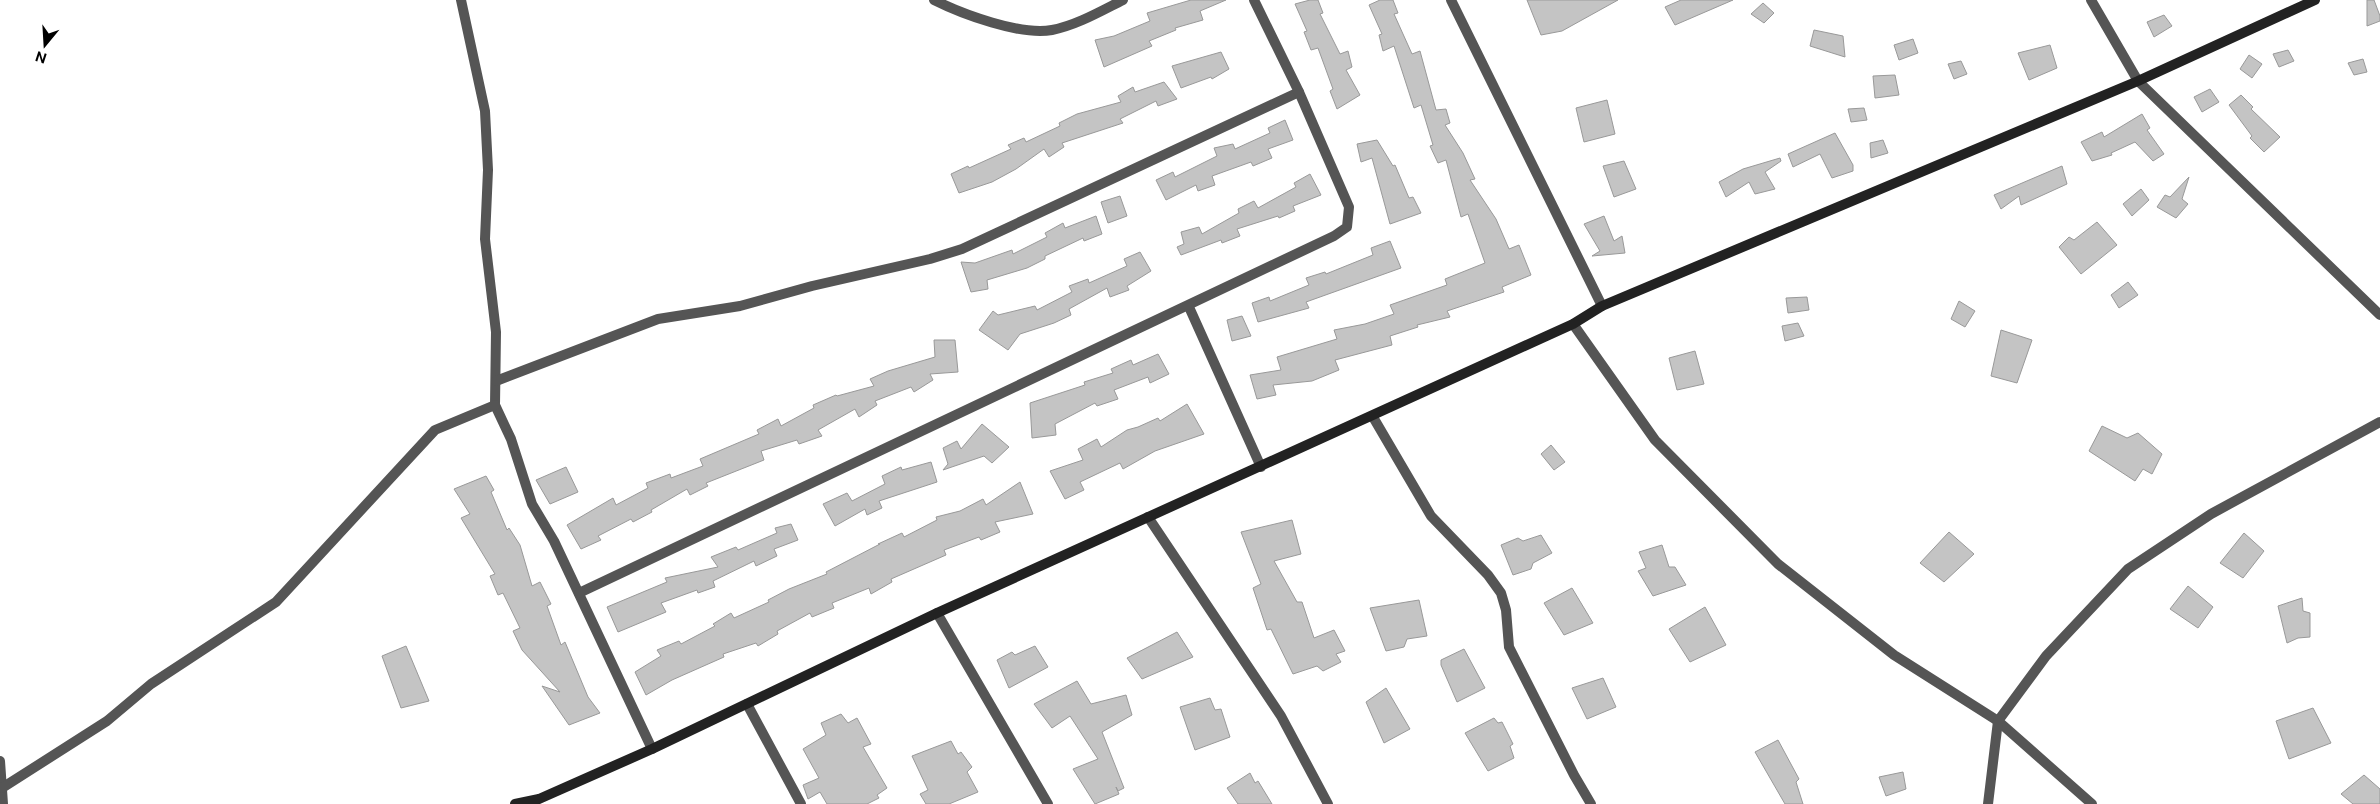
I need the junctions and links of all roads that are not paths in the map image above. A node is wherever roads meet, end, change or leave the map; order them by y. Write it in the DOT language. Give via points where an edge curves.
graph roads {
  1 [pos="460,0"];
  2 [pos="934,0"];
  3 [pos="1123,0"];
  4 [pos="1254,0"];
  5 [pos="1451,0"];
  6 [pos="2091,0"];
  7 [pos="2315,0"];
  8 [pos="2138,81"];
  9 [pos="1299,92"];
  10 [pos="1602,306"];
  11 [pos="1189,307"];
  12 [pos="2380,315"];
  13 [pos="1573,324"];
  14 [pos="496,381"];
  15 [pos="495,405"];
  16 [pos="1373,416"];
  17 [pos="2380,422"];
  18 [pos="1262,467"];
  19 [pos="1148,517"];
  20 [pos="579,593"];
  21 [pos="937,613"];
  22 [pos="748,704"];
  23 [pos="1998,721"];
  24 [pos="652,749"];
  25 [pos="0,761"];
  26 [pos="2,788"];
  27 [pos="540,802"];
  28 [pos="3,804"];
  29 [pos="515,804"];
  30 [pos="801,804"];
  31 [pos="1048,804"];
  32 [pos="1328,804"];
  33 [pos="1591,804"];
  34 [pos="1988,804"];
  35 [pos="2092,804"];
  1 -- 14 [label="street" via="485,111 488,170 485,239 496,332"];
  2 -- 3 [label="street" via="962,13 1037,31 1053,30 1090,17"];
  4 -- 9 [label="street"];
  5 -- 10 [label="street"];
  6 -- 8 [label="street"];
  7 -- 8 [label="street"];
  8 -- 10 [label="street"];
  8 -- 12 [label="street"];
  9 -- 11 [label="street" via="1349,207 1347,227"];
  9 -- 14 [label="street" via="962,249 740,306 658,319"];
  10 -- 13 [label="street"];
  11 -- 18 [label="street"];
  11 -- 20 [label="street"];
  13 -- 16 [label="street"];
  13 -- 23 [label="street" via="1655,440 1778,564 1894,655"];
  14 -- 15 [label="street"];
  15 -- 20 [label="street" via="511,439 532,504"];
  15 -- 26 [label="street" via="436,430 276,602 152,684 107,721"];
  16 -- 18 [label="street"];
  16 -- 33 [label="street" via="1431,516 1501,593 1509,647"];
  17 -- 23 [label="street" via="2211,514 2128,569 2046,656"];
  18 -- 19 [label="street"];
  19 -- 21 [label="street"];
  19 -- 32 [label="street" via="1281,716"];
  20 -- 24 [label="street"];
  21 -- 22 [label="street"];
  21 -- 31 [label="street"];
  22 -- 24 [label="street"];
  22 -- 30 [label="street"];
  23 -- 34 [label="street"];
  23 -- 35 [label="street"];
  24 -- 27 [label="street"];
  25 -- 26 [label="street"];
  26 -- 28 [label="street"];
  27 -- 29 [label="street"];
}
